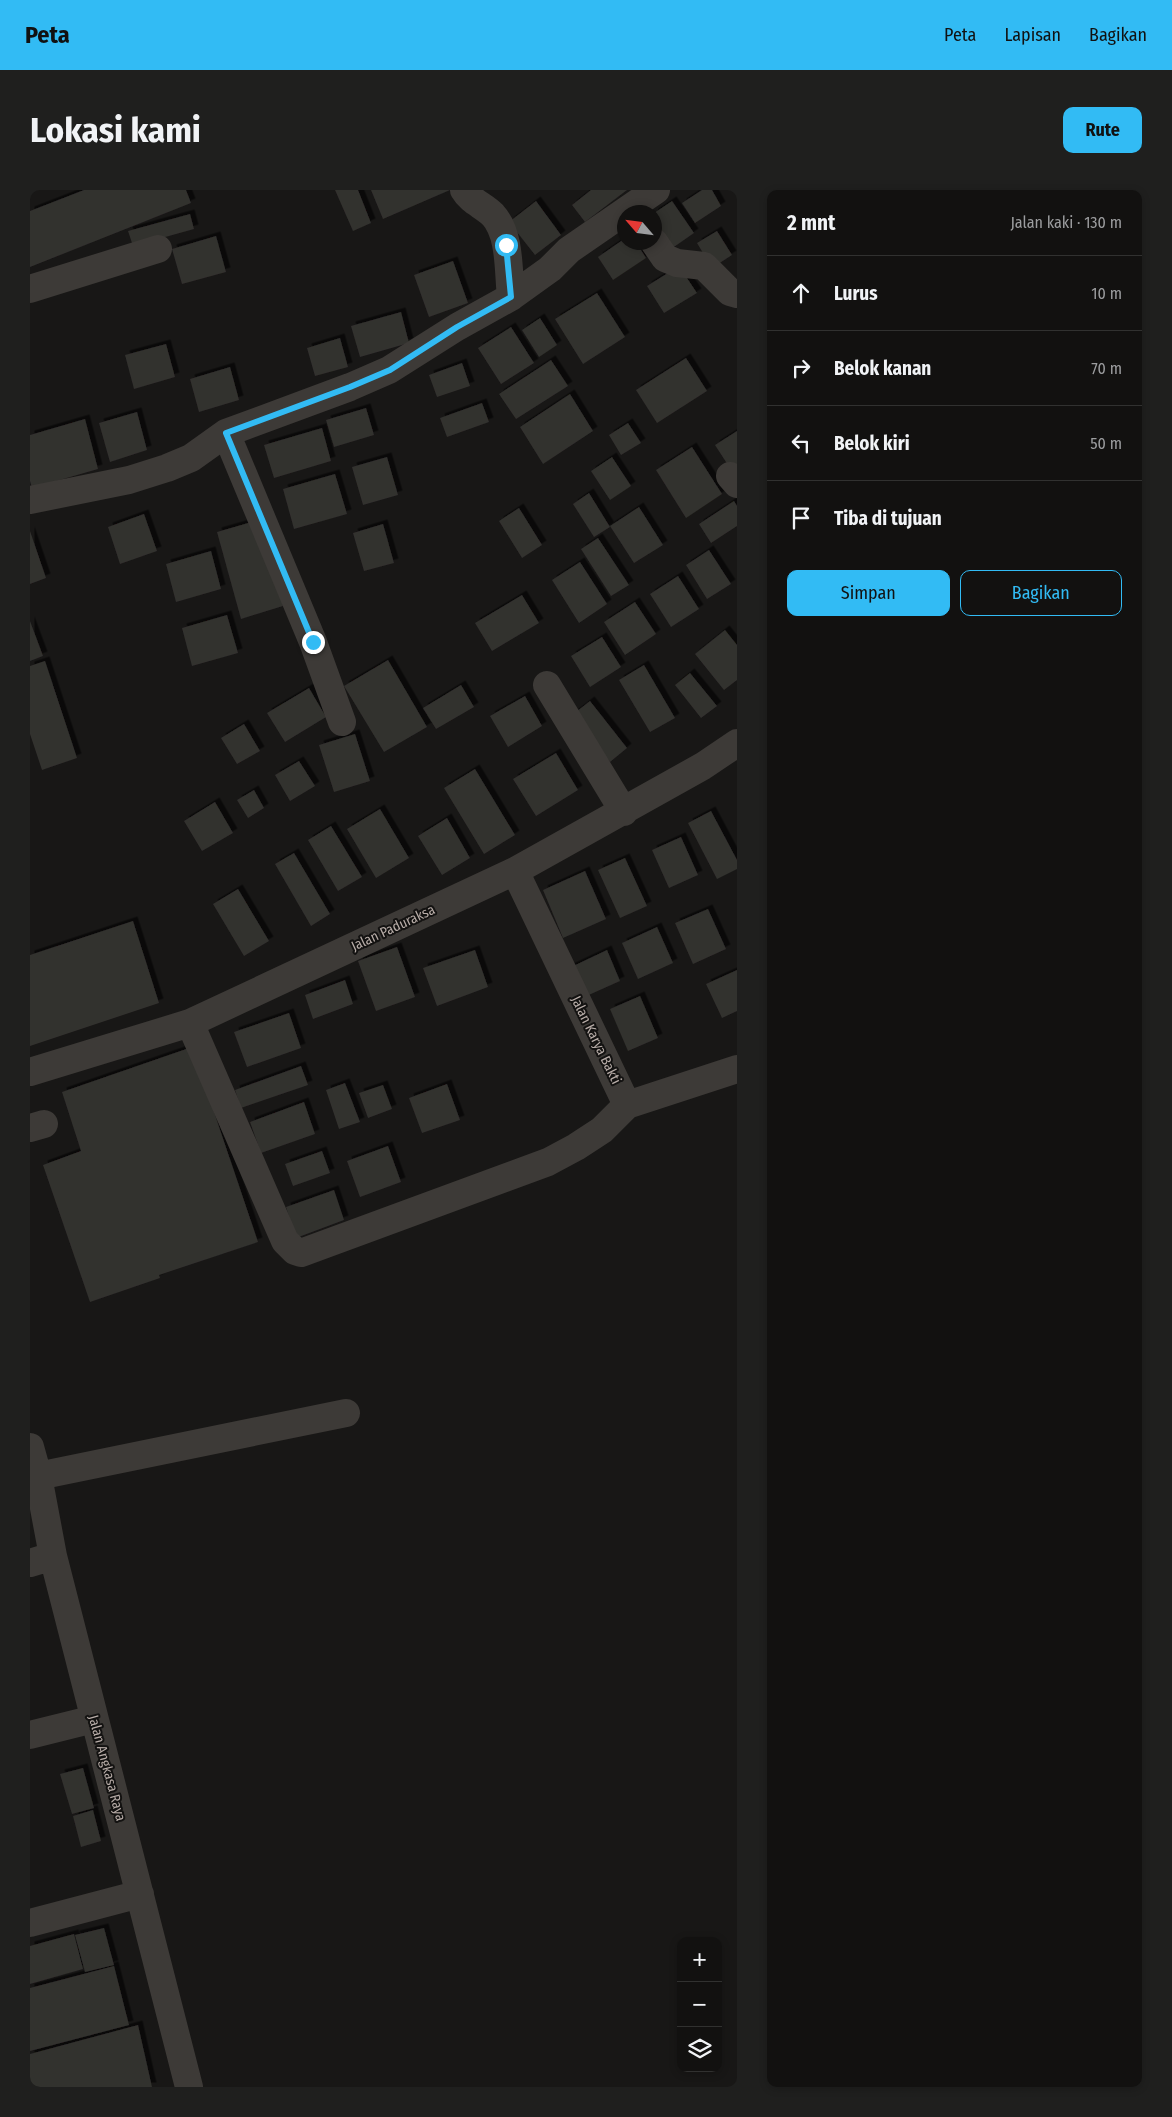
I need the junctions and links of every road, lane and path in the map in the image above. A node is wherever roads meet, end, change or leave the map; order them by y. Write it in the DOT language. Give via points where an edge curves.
graph roads {
  1 [pos="464,190"];
  2 [pos="656,190"];
  3 [pos="639,205"];
  4 [pos="617,220"];
  5 [pos="158,249"];
  6 [pos="660,250"];
  7 [pos="30,289"];
  8 [pos="737,294"];
  9 [pos="511,297"];
  10 [pos="226,433"];
  11 [pos="30,500"];
  12 [pos="547,684"];
  13 [pos="342,722"];
  14 [pos="737,743"];
  15 [pos="624,812"];
  16 [pos="515,871"];
  17 [pos="190,1023"];
  18 [pos="737,1069"];
  19 [pos="30,1072"];
  20 [pos="627,1105"];
  21 [pos="346,1413"];
  22 [pos="30,1447"];
  23 [pos="38,1476"];
  24 [pos="42,1559"];
  25 [pos="94,1720"];
  26 [pos="30,1735"];
  27 [pos="140,1894"];
  28 [pos="30,1923"];
  29 [pos="189,2087"];
  1 -- 9 [label="street" via="500,224 506,245"];
  2 -- 3 [label="street"];
  4 -- 9 [label="street" via="569,250 550,269"];
  5 -- 7 [label="street"];
  6 -- 8 [label="street" via="665,258 677,263 704,266 730,292"];
  9 -- 10 [label="street" via="390,370"];
  10 -- 11 [label="street" via="191,458 166,468 129,480"];
  10 -- 13 [label="street" via="313,642"];
  12 -- 15 [label="street"];
  14 -- 15 [label="street, Jalan Paduraksa"];
  15 -- 16 [label="street, Jalan Paduraksa"];
  16 -- 17 [label="street, Jalan Paduraksa"];
  16 -- 20 [label="street, Jalan Karya Bakti"];
  17 -- 19 [label="street, Jalan Paduraksa"];
  17 -- 20 [label="street" via="286,1241 301,1253 548,1162 602,1130"];
  18 -- 20 [label="street"];
  21 -- 23 [label="street"];
  22 -- 23 [label="street, Jalan Angkasa Raya"];
  23 -- 24 [label="street, Jalan Angkasa Raya"];
  24 -- 25 [label="street, Jalan Angkasa Raya"];
  25 -- 26 [label="street"];
  25 -- 27 [label="street, Jalan Angkasa Raya"];
  27 -- 28 [label="street"];
  27 -- 29 [label="street, Jalan Angkasa Raya"];
}
